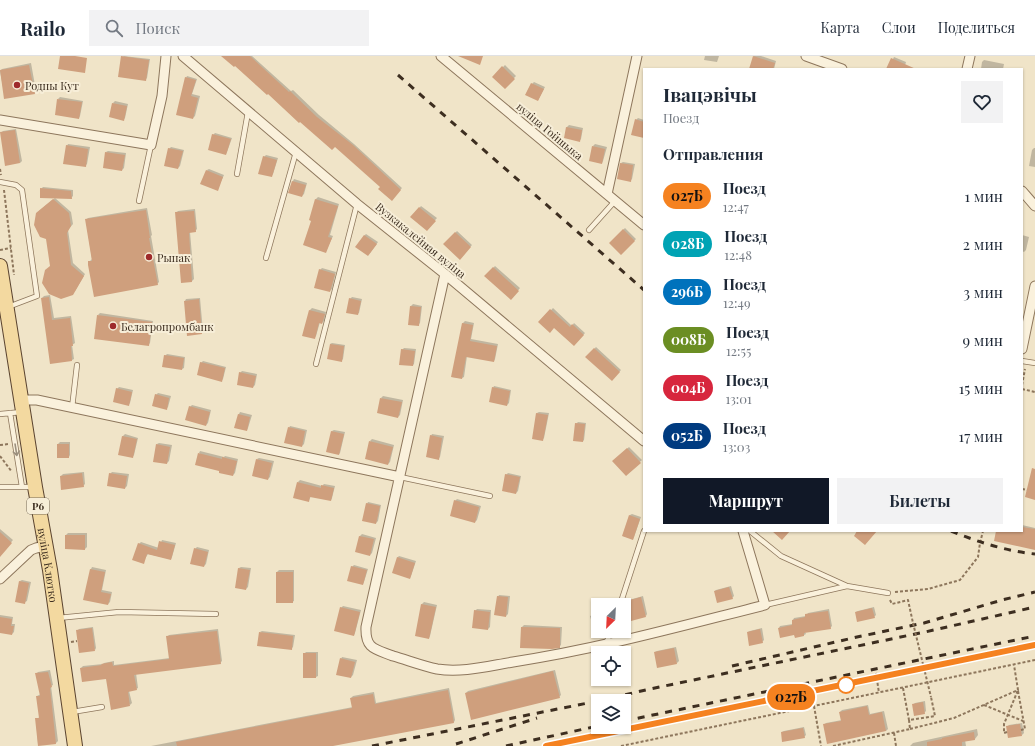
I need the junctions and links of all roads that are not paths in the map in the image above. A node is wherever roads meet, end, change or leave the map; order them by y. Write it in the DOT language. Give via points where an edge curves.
graph roads {
  1 [pos="166,56"];
  2 [pos="183,56"];
  3 [pos="441,56"];
  4 [pos="637,56"];
  5 [pos="806,56"];
  6 [pos="970,56"];
  7 [pos="839,68"];
  8 [pos="967,68"];
  9 [pos="248,112"];
  10 [pos="0,120"];
  11 [pos="151,145"];
  12 [pos="296,152"];
  13 [pos="237,174"];
  14 [pos="0,182"];
  15 [pos="1023,193"];
  16 [pos="607,194"];
  17 [pos="139,201"];
  18 [pos="615,201"];
  19 [pos="357,204"];
  20 [pos="1035,206"];
  21 [pos="643,224"];
  22 [pos="588,230"];
  23 [pos="266,258"];
  24 [pos="0,266"];
  25 [pos="445,274"];
  26 [pos="1035,286"];
  27 [pos="4,313"];
  28 [pos="1023,344"];
  29 [pos="1024,361"];
  30 [pos="316,364"];
  31 [pos="1035,364"];
  32 [pos="77,365"];
  33 [pos="18,408"];
  34 [pos="72,408"];
  35 [pos="0,414"];
  36 [pos="643,440"];
  37 [pos="400,477"];
  38 [pos="0,487"];
  39 [pos="29,487"];
  40 [pos="490,496"];
  41 [pos="644,532"];
  42 [pos="743,532"];
  43 [pos="751,532"];
  44 [pos="46,546"];
  45 [pos="0,579"];
  46 [pos="847,586"];
  47 [pos="888,593"];
  48 [pos="622,598"];
  49 [pos="765,605"];
  50 [pos="216,614"];
  51 [pos="56,618"];
  52 [pos="608,638"];
  53 [pos="606,644"];
  54 [pos="102,707"];
  55 [pos="70,712"];
  56 [pos="75,746"];
  1 -- 11 [label="street" via="162,96"];
  2 -- 9 [label="street, Вузкакалейная вуліца"];
  3 -- 16 [label="street, вуліца Гойшыка"];
  4 -- 16 [label="street"];
  5 -- 7 [label="street"];
  6 -- 8 [label="street"];
  9 -- 12 [label="street, Вузкакалейная вуліца"];
  9 -- 13 [label="lane"];
  10 -- 11 [label="street"];
  11 -- 17 [label="lane"];
  12 -- 19 [label="street, Вузкакалейная вуліца"];
  12 -- 23 [label="lane"];
  14 -- 27 [label="lane" via="16,185 22,190 37,296"];
  15 -- 20 [label="street"];
  16 -- 18 [label="street, вуліца Гойшыка"];
  18 -- 21 [label="street, вуліца Гойшыка"];
  18 -- 22 [label="lane"];
  19 -- 25 [label="street, Вузкакалейная вуліца"];
  19 -- 30 [label="lane"];
  24 -- 27 [label="main road, вуліца Клютко / Р6"];
  25 -- 36 [label="street, Вузкакалейная вуліца"];
  25 -- 37 [label="street"];
  26 -- 28 [label="street"];
  27 -- 33 [label="main road, вуліца Клютко / Р6"];
  29 -- 31 [label="lane"];
  32 -- 34 [label="lane"];
  33 -- 34 [label="street" via="37,400"];
  33 -- 35 [label="lane"];
  33 -- 39 [label="main road, вуліца Клютко / Р6"];
  34 -- 37 [label="street"];
  37 -- 40 [label="lane"];
  37 -- 53 [label="street" via="366,627 370,647 437,669 464,669 539,658"];
  38 -- 39 [label="lane"];
  39 -- 44 [label="main road, вуліца Клютко / Р6"];
  41 -- 48 [label="lane"];
  42 -- 49 [label="street"];
  43 -- 46 [label="lane" via="781,556"];
  44 -- 45 [label="street" via="31,550"];
  44 -- 51 [label="main road, вуліца Клютко / Р6"];
  46 -- 47 [label="lane"];
  46 -- 49 [label="lane"];
  49 -- 53 [label="street"];
  50 -- 51 [label="lane" via="119,612"];
  51 -- 55 [label="main road, вуліца Клютко / Р6"];
  52 -- 53 [label="lane"];
  54 -- 55 [label="lane"];
  55 -- 56 [label="main road, вуліца Клютко / Р6"];
}
